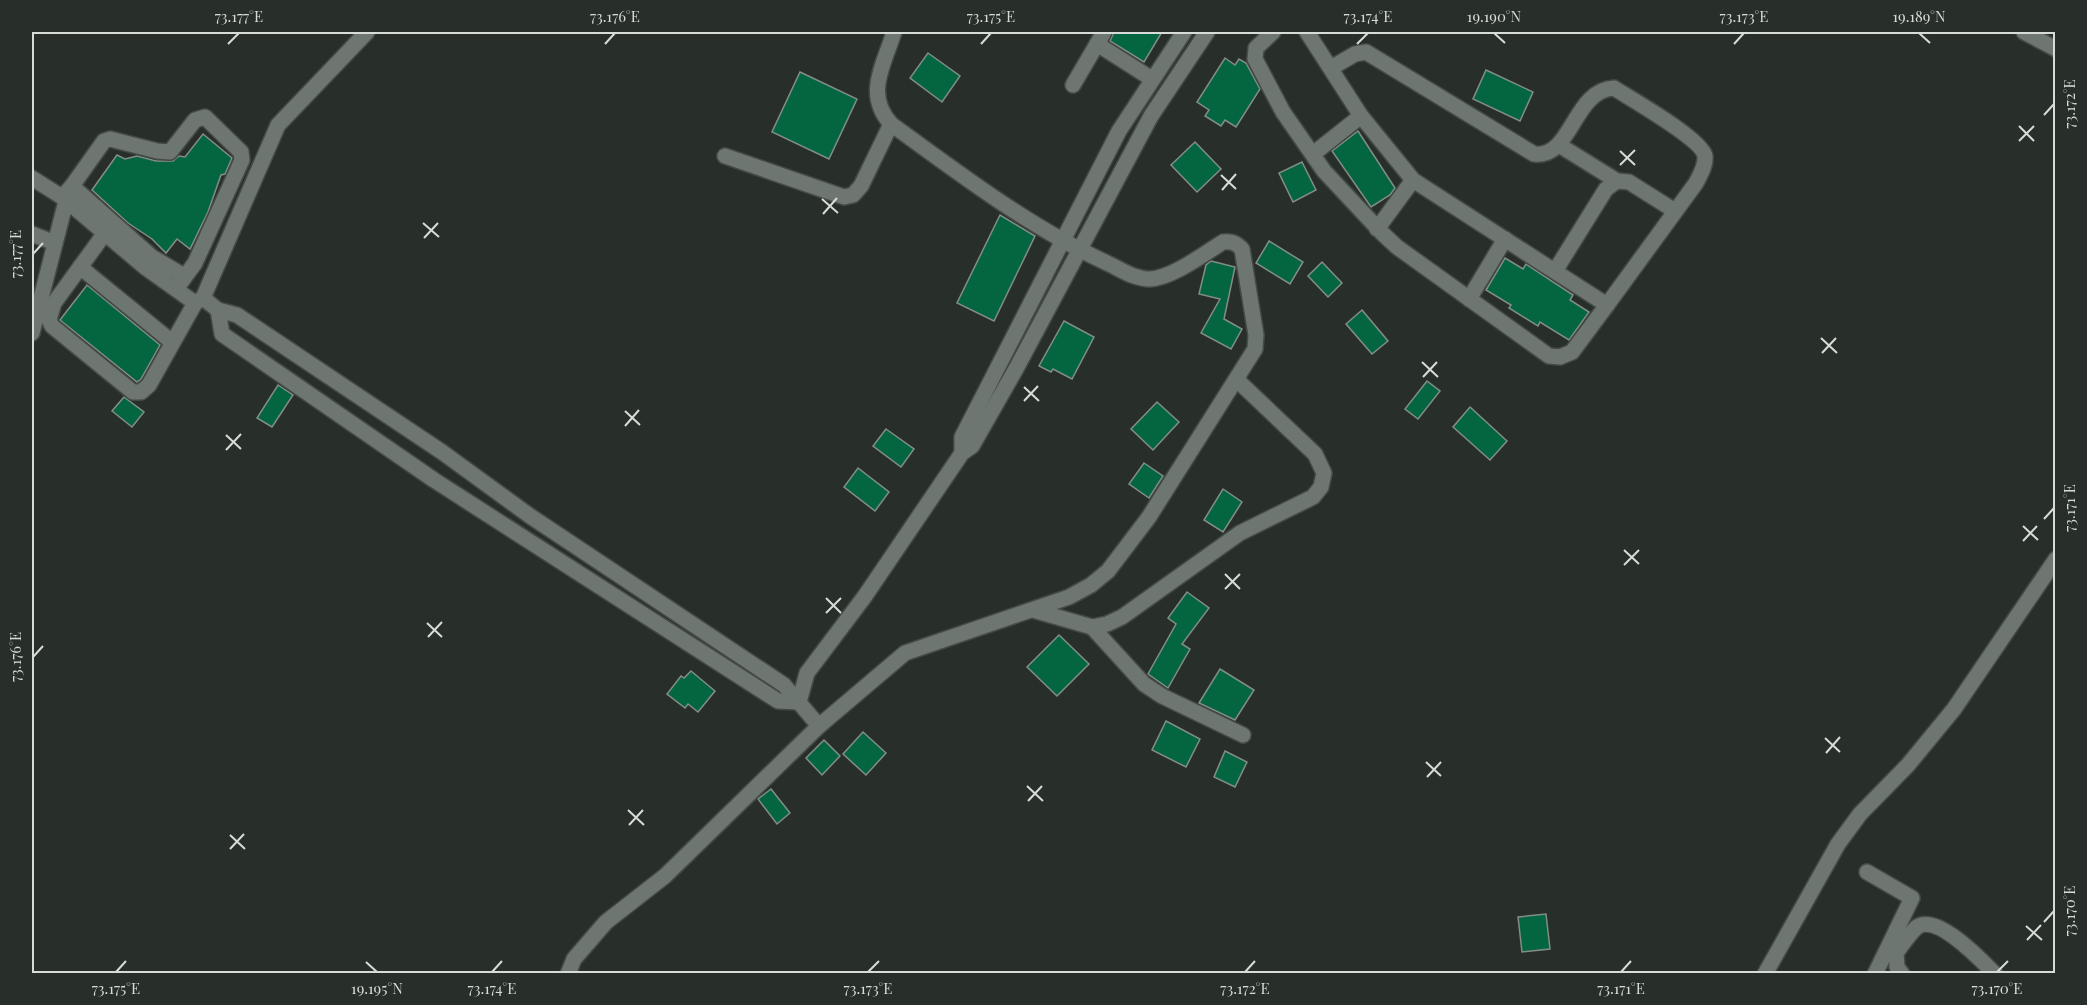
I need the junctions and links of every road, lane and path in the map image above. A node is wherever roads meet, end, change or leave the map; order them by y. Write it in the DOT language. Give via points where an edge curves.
graph roads {
  1 [pos="366,32"];
  2 [pos="894,32"];
  3 [pos="1184,32"];
  4 [pos="1207,32"];
  5 [pos="1273,32"];
  6 [pos="1307,32"];
  7 [pos="2025,32"];
  8 [pos="1100,38"];
  9 [pos="2055,49"];
  10 [pos="1331,68"];
  11 [pos="1152,79"];
  12 [pos="1073,85"];
  13 [pos="1361,116"];
  14 [pos="891,124"];
  15 [pos="1119,131"];
  16 [pos="1136,142"];
  17 [pos="1559,145"];
  18 [pos="1313,154"];
  19 [pos="725,156"];
  20 [pos="32,178"];
  21 [pos="1413,180"];
  22 [pos="1617,181"];
  23 [pos="67,195"];
  24 [pos="1675,212"];
  25 [pos="1377,229"];
  26 [pos="105,233"];
  27 [pos="32,234"];
  28 [pos="1506,239"];
  29 [pos="1063,240"];
  30 [pos="55,243"];
  31 [pos="1079,250"];
  32 [pos="80,267"];
  33 [pos="1556,271"];
  34 [pos="180,283"];
  35 [pos="1468,298"];
  36 [pos="199,300"];
  37 [pos="1607,304"];
  38 [pos="218,310"];
  39 [pos="32,333"];
  40 [pos="172,342"];
  41 [pos="1003,360"];
  42 [pos="1017,368"];
  43 [pos="1237,380"];
  44 [pos="962,453"];
  45 [pos="2055,559"];
  46 [pos="1033,610"];
  47 [pos="1092,627"];
  48 [pos="799,702"];
  49 [pos="819,726"];
  50 [pos="1243,735"];
  51 [pos="1867,872"];
  52 [pos="568,974"];
  53 [pos="1766,974"];
  54 [pos="1875,974"];
  55 [pos="1902,974"];
  56 [pos="1995,974"];
  1 -- 36 [label="street" via="278,125"];
  2 -- 14 [label="street" via="876,89 882,114"];
  3 -- 11 [label="street"];
  4 -- 16 [label="street"];
  5 -- 18 [label="street" via="1256,48 1255,59 1283,112"];
  6 -- 10 [label="street"];
  7 -- 9 [label="street"];
  8 -- 11 [label="street"];
  8 -- 12 [label="street"];
  10 -- 13 [label="street"];
  10 -- 17 [label="street" via="1366,52 1534,154 1543,156"];
  11 -- 15 [label="street"];
  13 -- 18 [label="street"];
  13 -- 21 [label="street"];
  14 -- 19 [label="street" via="861,186 853,195 844,197"];
  14 -- 29 [label="street" via="995,200"];
  15 -- 16 [label="street"];
  15 -- 29 [label="street"];
  16 -- 31 [label="street"];
  17 -- 22 [label="street"];
  17 -- 24 [label="street" via="1584,106 1606,88 1614,88 1685,133 1705,156 1703,170"];
  18 -- 25 [label="street"];
  20 -- 23 [label="street"];
  21 -- 25 [label="street"];
  21 -- 28 [label="street"];
  22 -- 24 [label="street" via="1629,182"];
  22 -- 33 [label="street" via="1606,189"];
  23 -- 26 [label="street"];
  23 -- 30 [label="street"];
  23 -- 34 [label="street" via="152,257"];
  23 -- 34 [label="street" via="104,141 170,152 195,120 205,117 242,156 195,263"];
  24 -- 37 [label="street"];
  25 -- 35 [label="street"];
  26 -- 32 [label="street"];
  26 -- 34 [label="street" via="146,268"];
  27 -- 30 [label="street"];
  28 -- 33 [label="street"];
  28 -- 35 [label="street"];
  29 -- 31 [label="street"];
  29 -- 41 [label="street"];
  30 -- 39 [label="street"];
  31 -- 42 [label="street"];
  31 -- 43 [label="street" via="1136,277 1150,279 1165,276 1223,242 1236,244 1242,249 1256,335 1252,357"];
  32 -- 40 [label="street"];
  32 -- 40 [label="street" via="54,303 49,320 52,326 133,392 141,392 149,385"];
  33 -- 37 [label="street"];
  34 -- 36 [label="street"];
  35 -- 37 [label="street" via="1549,356 1560,357 1572,352"];
  36 -- 38 [label="street"];
  36 -- 40 [label="street"];
  38 -- 48 [label="street" via="237,315 442,452 784,685"];
  38 -- 48 [label="street" via="222,334 434,480 778,701"];
  41 -- 42 [label="street"];
  41 -- 44 [label="street" via="962,437"];
  42 -- 44 [label="street" via="972,446"];
  43 -- 46 [label="street" via="1149,517 1108,571 1069,597"];
  43 -- 47 [label="street" via="1315,454 1324,473 1321,487 1313,497 1240,533 1122,617"];
  44 -- 48 [label="street" via="865,596 807,673"];
  45 -- 53 [label="street" via="1954,709 1838,844"];
  46 -- 47 [label="street"];
  46 -- 49 [label="street" via="905,653"];
  47 -- 50 [label="street" via="1144,684"];
  48 -- 49 [label="street"];
  49 -- 52 [label="street" via="665,876 606,922 574,959"];
  51 -- 54 [label="street" via="1912,898"];
  55 -- 56 [label="street" via="1896,953 1918,926 1929,924 1954,936"];
}
